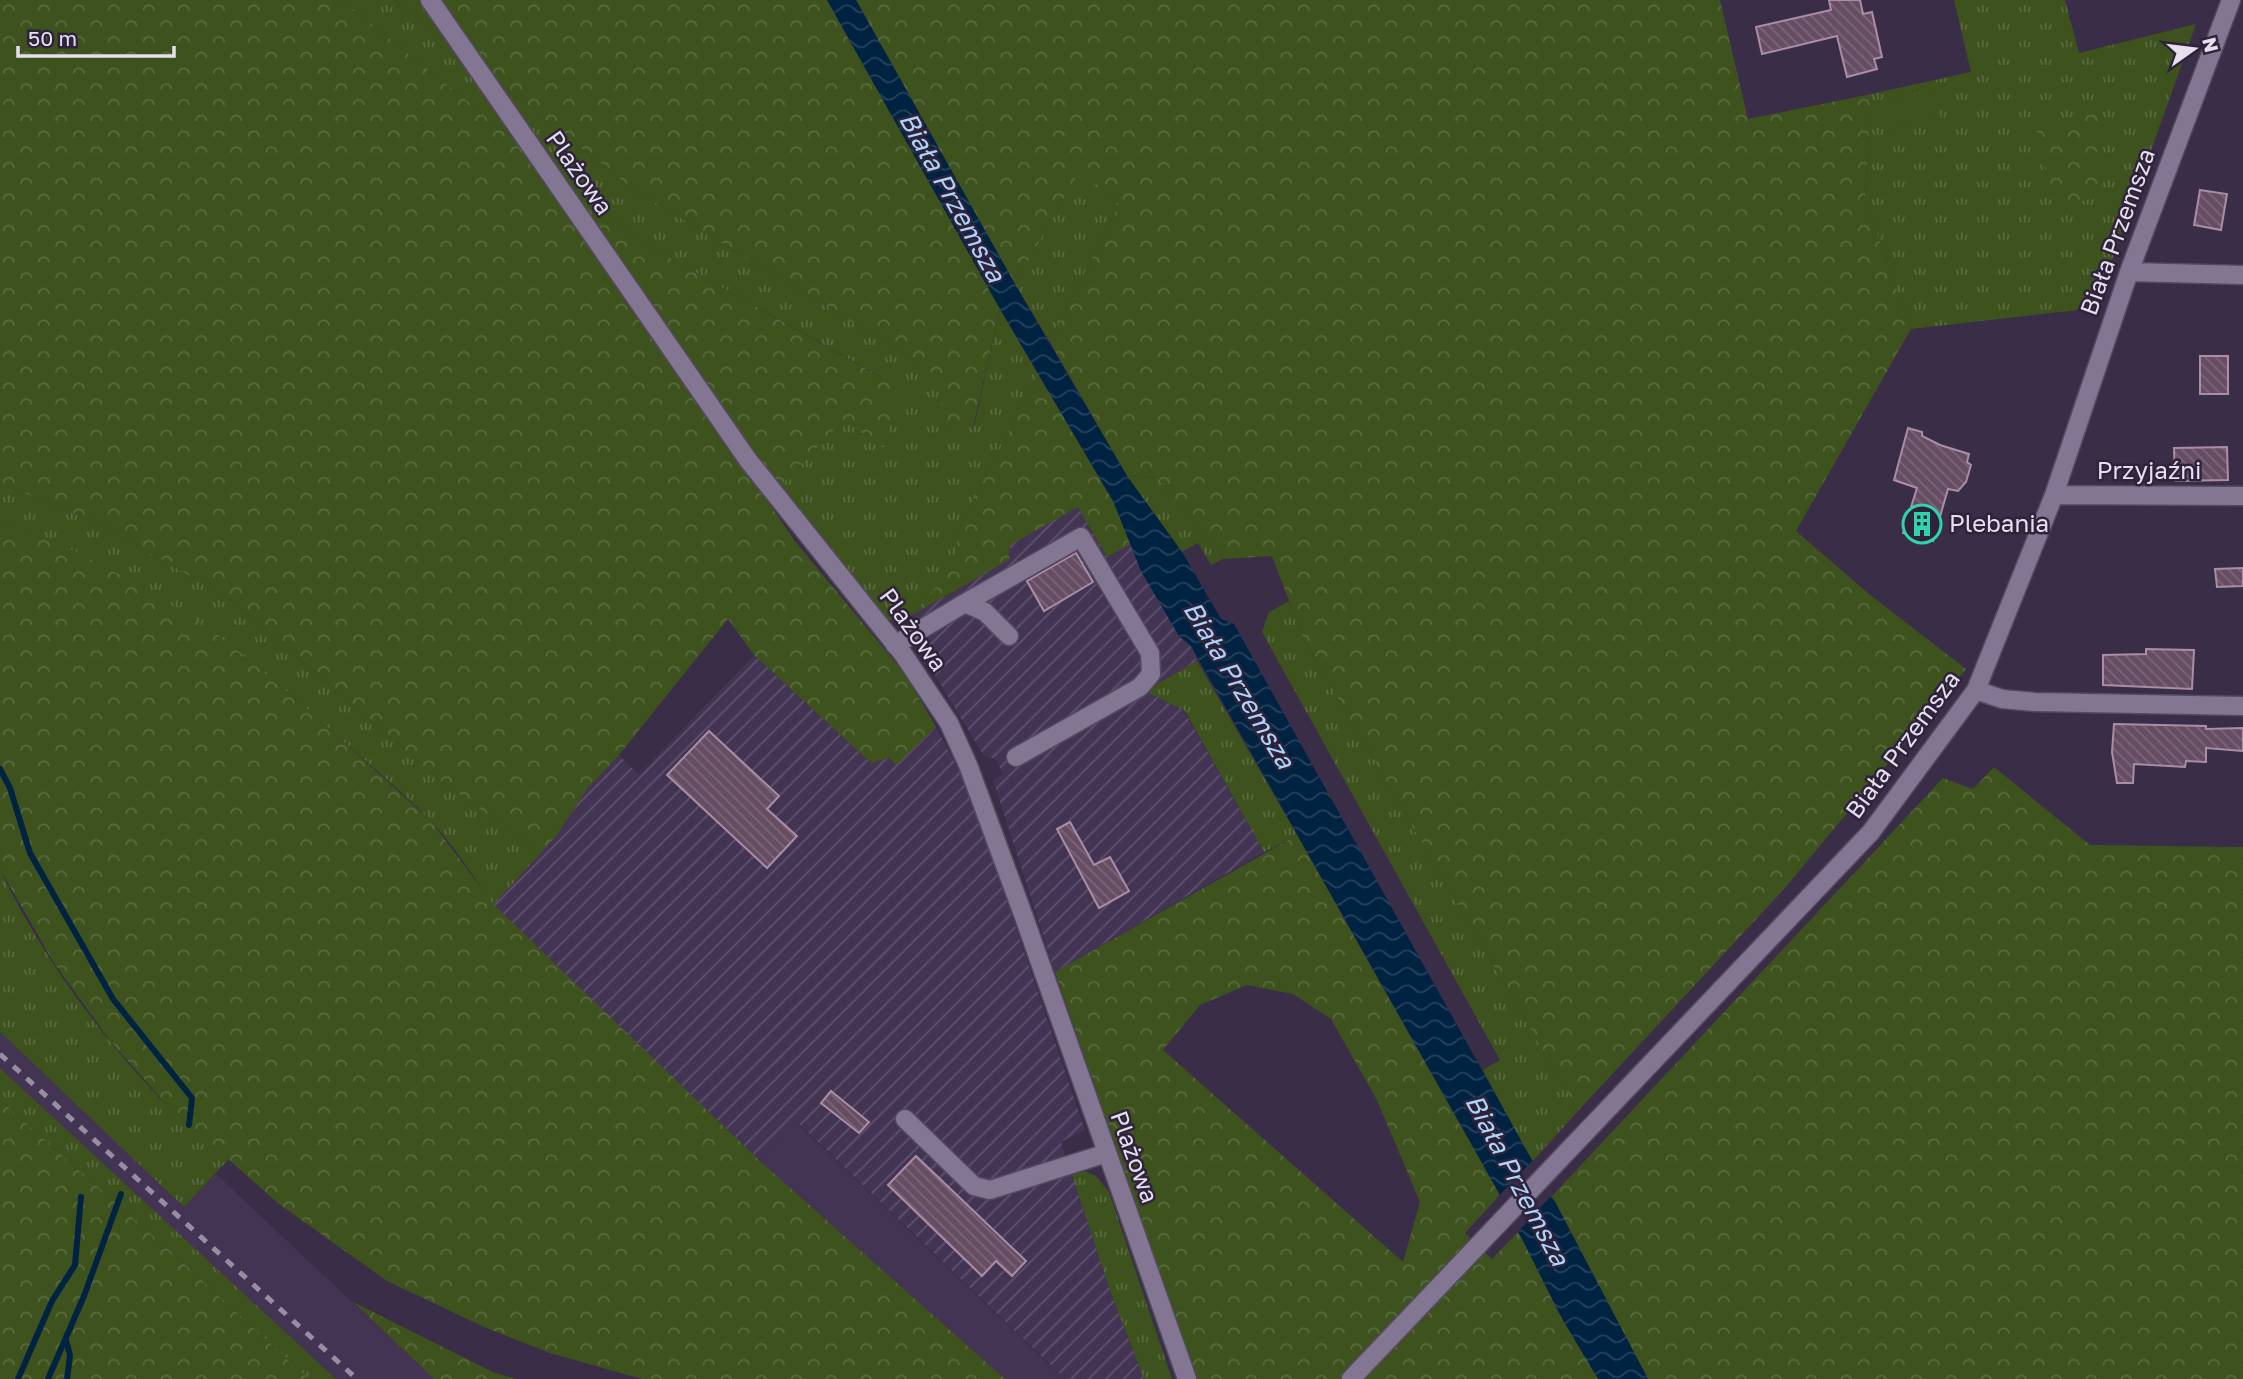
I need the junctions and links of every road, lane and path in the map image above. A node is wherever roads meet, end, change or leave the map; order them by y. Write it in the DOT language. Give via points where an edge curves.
graph roads {
  1 [pos="430,0"];
  2 [pos="2231,0"];
  3 [pos="2129,272"];
  4 [pos="2243,275"];
  5 [pos="2054,495"];
  6 [pos="2243,496"];
  7 [pos="965,603"];
  8 [pos="1009,636"];
  9 [pos="895,645"];
  10 [pos="1976,690"];
  11 [pos="2243,706"];
  12 [pos="1016,757"];
  13 [pos="905,1119"];
  14 [pos="1107,1153"];
  15 [pos="1187,1379"];
  16 [pos="1351,1379"];
  1 -- 9 [label="street, Plażowa" via="748,460"];
  2 -- 3 [label="street, Biała Przemsza"];
  3 -- 4 [label="street"];
  3 -- 5 [label="street, Biała Przemsza"];
  5 -- 6 [label="street, Przyjaźni"];
  5 -- 10 [label="street, Biała Przemsza"];
  7 -- 8 [label="street" via="985,612"];
  7 -- 9 [label="street"];
  7 -- 12 [label="street" via="1081,537 1150,653 1151,674 1140,687"];
  9 -- 14 [label="street, Plażowa" via="948,723 968,765"];
  10 -- 11 [label="street" via="2002,699 2035,702"];
  10 -- 16 [label="street, Biała Przemsza" via="1871,832"];
  13 -- 14 [label="street" via="974,1185 990,1190"];
  14 -- 15 [label="street, Plażowa"];
}
